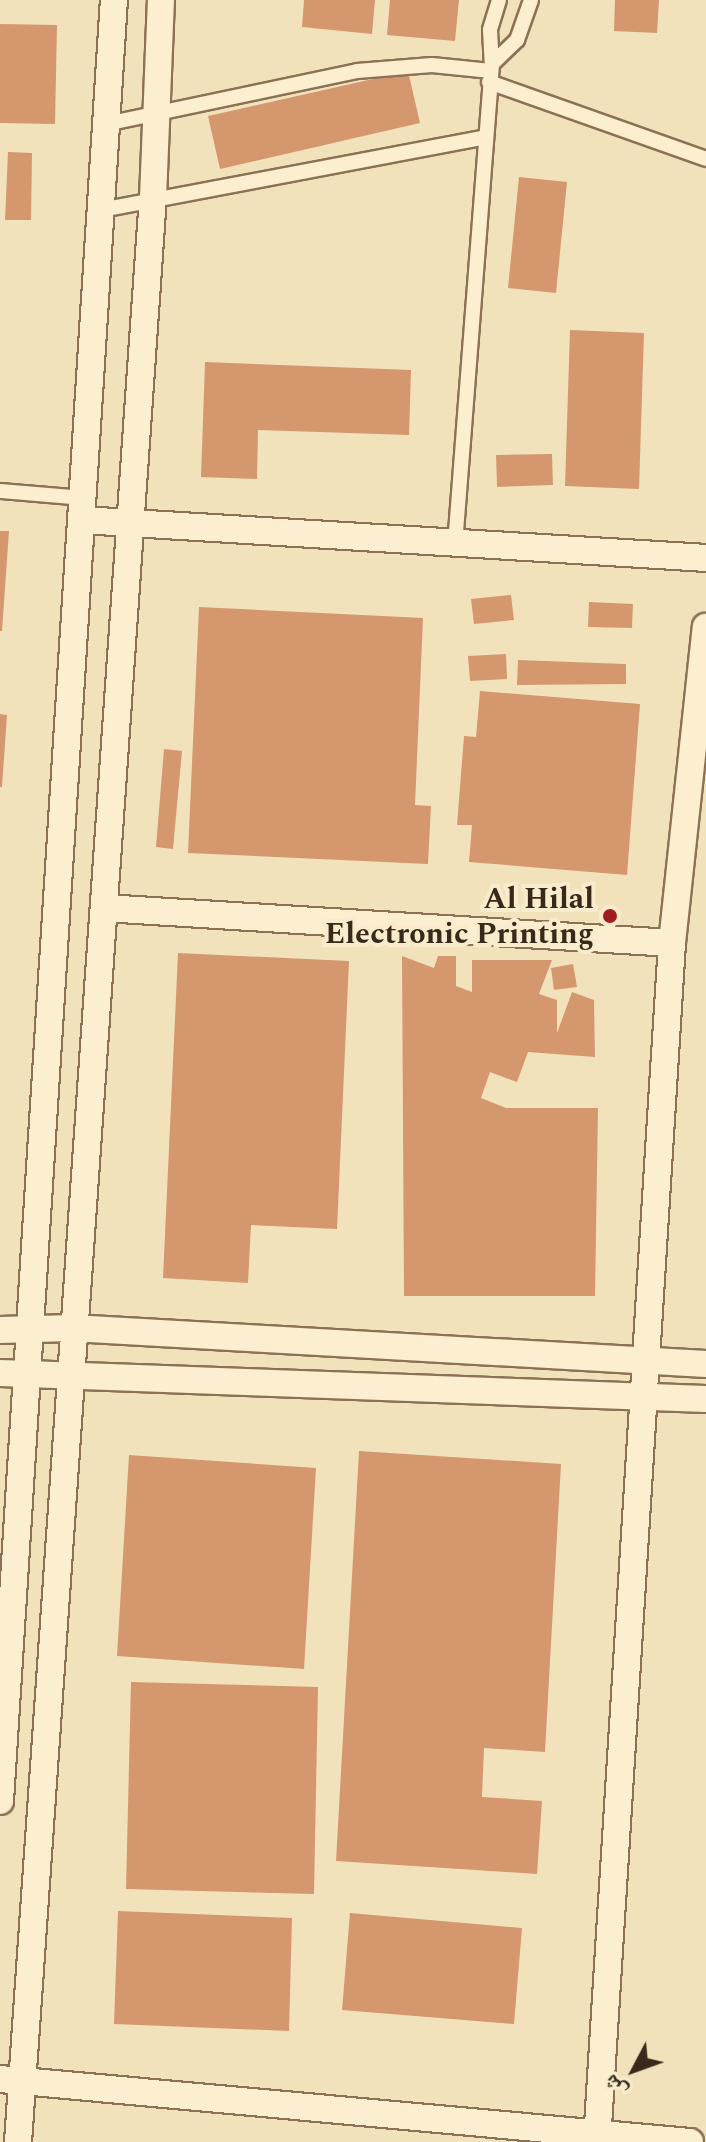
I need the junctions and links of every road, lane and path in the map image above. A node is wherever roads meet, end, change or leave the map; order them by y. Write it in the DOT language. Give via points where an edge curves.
graph roads {
  1 [pos="114,0"];
  2 [pos="161,0"];
  3 [pos="499,0"];
  4 [pos="531,0"];
  5 [pos="490,72"];
  6 [pos="156,116"];
  7 [pos="106,124"];
  8 [pos="486,137"];
  9 [pos="706,159"];
  10 [pos="153,198"];
  11 [pos="101,210"];
  12 [pos="0,491"];
  13 [pos="82,509"];
  14 [pos="131,523"];
  15 [pos="455,545"];
  16 [pos="706,558"];
  17 [pos="706,627"];
  18 [pos="104,908"];
  19 [pos="672,943"];
  20 [pos="72,1328"];
  21 [pos="0,1330"];
  22 [pos="29,1332"];
  23 [pos="644,1360"];
  24 [pos="706,1364"];
  25 [pos="13,1374"];
  26 [pos="73,1377"];
  27 [pos="642,1394"];
  28 [pos="694,1398"];
  29 [pos="0,1801"];
  30 [pos="10,2081"];
  31 [pos="597,2139"];
  32 [pos="18,2142"];
  33 [pos="690,2142"];
  1 -- 7 [label="street"];
  2 -- 6 [label="street"];
  3 -- 5 [label="lane" via="490,30"];
  4 -- 5 [label="lane" via="517,40"];
  5 -- 6 [label="lane" via="432,65 357,71"];
  5 -- 8 [label="lane"];
  5 -- 9 [label="lane"];
  6 -- 7 [label="lane"];
  6 -- 10 [label="street"];
  7 -- 11 [label="street"];
  8 -- 10 [label="lane"];
  8 -- 15 [label="lane"];
  10 -- 11 [label="lane"];
  10 -- 14 [label="street"];
  11 -- 13 [label="street"];
  12 -- 13 [label="lane"];
  13 -- 14 [label="street"];
  13 -- 22 [label="street"];
  14 -- 15 [label="street"];
  14 -- 18 [label="street"];
  15 -- 16 [label="street"];
  17 -- 19 [label="street"];
  18 -- 19 [label="street"];
  18 -- 20 [label="street"];
  19 -- 23 [label="street"];
  20 -- 22 [label="street"];
  20 -- 23 [label="street"];
  20 -- 26 [label="street"];
  21 -- 22 [label="street"];
  22 -- 25 [label="street"];
  23 -- 24 [label="street"];
  23 -- 27 [label="street"];
  23 -- 28 [label="street"];
  25 -- 26 [label="street"];
  25 -- 29 [label="street"];
  26 -- 27 [label="street"];
  26 -- 30 [label="street"];
  27 -- 28 [label="street"];
  27 -- 31 [label="street"];
  30 -- 31 [label="street"];
  30 -- 32 [label="street"];
  31 -- 33 [label="street"];
}
